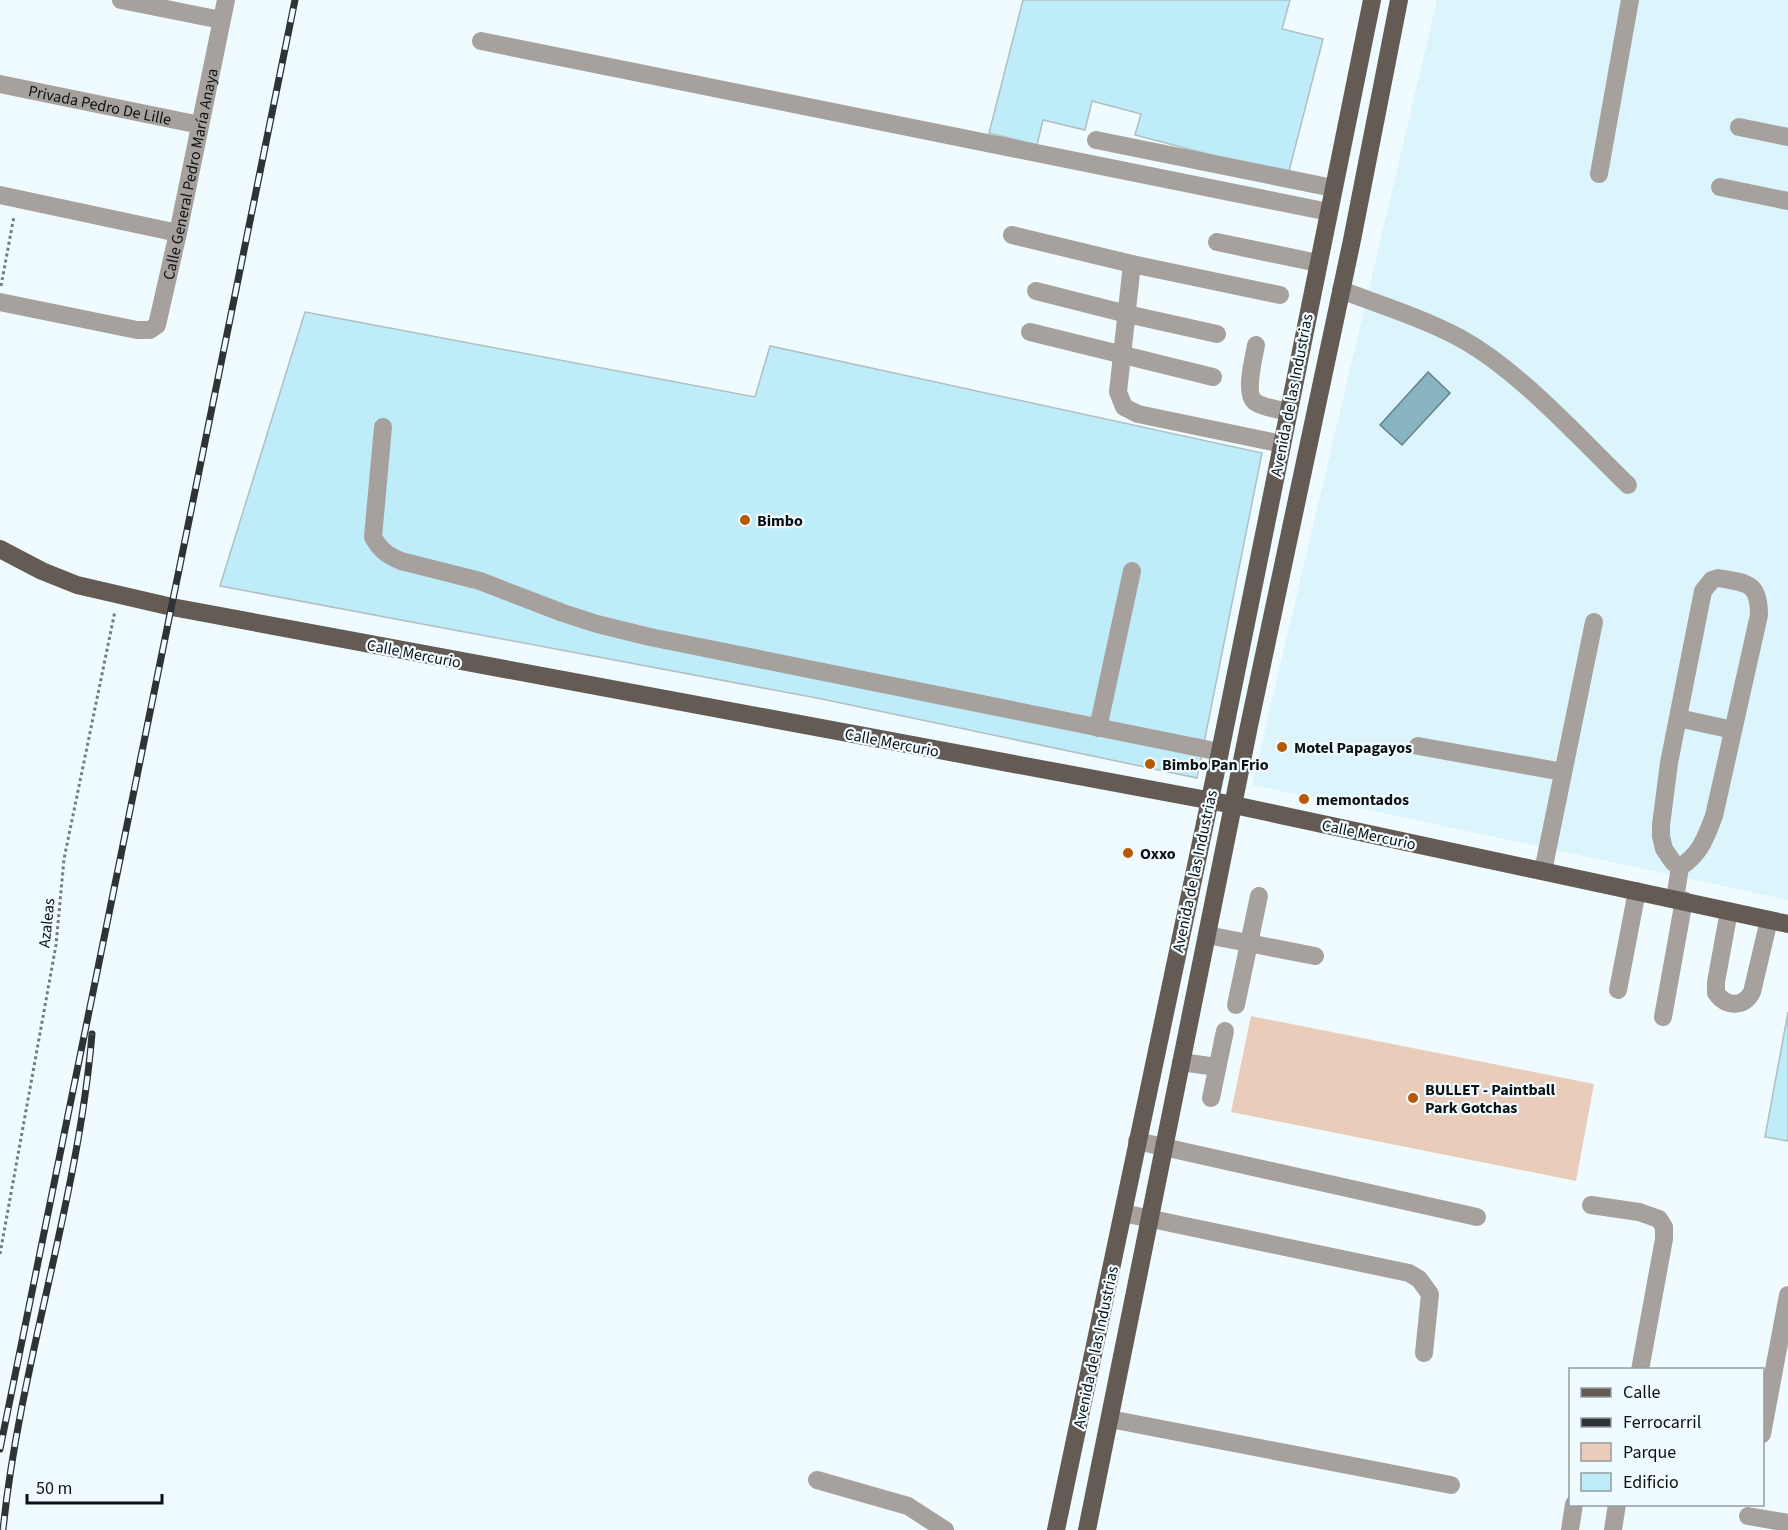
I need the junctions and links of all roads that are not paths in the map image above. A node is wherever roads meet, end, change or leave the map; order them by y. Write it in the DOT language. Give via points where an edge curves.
graph roads {
  1 [pos="121,0"];
  2 [pos="226,0"];
  3 [pos="1372,0"];
  4 [pos="1399,0"];
  5 [pos="1630,0"];
  6 [pos="221,20"];
  7 [pos="481,41"];
  8 [pos="0,84"];
  9 [pos="200,125"];
  10 [pos="1739,127"];
  11 [pos="1788,137"];
  12 [pos="1096,140"];
  13 [pos="1599,174"];
  14 [pos="1720,187"];
  15 [pos="1333,188"];
  16 [pos="8,196"];
  17 [pos="1788,201"];
  18 [pos="1329,212"];
  19 [pos="178,233"];
  20 [pos="1012,235"];
  21 [pos="1217,242"];
  22 [pos="1322,243"];
  23 [pos="1350,249"];
  24 [pos="1318,263"];
  25 [pos="1132,264"];
  26 [pos="1341,290"];
  27 [pos="1036,291"];
  28 [pos="1280,296"];
  29 [pos="0,302"];
  30 [pos="1127,314"];
  31 [pos="1030,332"];
  32 [pos="1217,334"];
  33 [pos="1256,345"];
  34 [pos="1122,355"];
  35 [pos="1214,377"];
  36 [pos="1288,412"];
  37 [pos="383,427"];
  38 [pos="1282,444"];
  39 [pos="1628,484"];
  40 [pos="0,549"];
  41 [pos="1132,571"];
  42 [pos="1594,622"];
  43 [pos="1678,718"];
  44 [pos="1226,722"];
  45 [pos="1249,726"];
  46 [pos="1098,728"];
  47 [pos="1733,730"];
  48 [pos="1418,746"];
  49 [pos="1220,752"];
  50 [pos="1563,772"];
  51 [pos="1209,801"];
  52 [pos="1234,805"];
  53 [pos="1680,867"];
  54 [pos="1543,871"];
  55 [pos="1637,891"];
  56 [pos="1259,896"];
  57 [pos="1680,899"];
  58 [pos="1730,911"];
  59 [pos="1769,920"];
  60 [pos="1788,924"];
  61 [pos="1207,935"];
  62 [pos="1248,943"];
  63 [pos="1315,956"];
  64 [pos="1618,990"];
  65 [pos="1236,1005"];
  66 [pos="1663,1017"];
  67 [pos="1225,1030"];
  68 [pos="1181,1062"];
  69 [pos="1217,1067"];
  70 [pos="1211,1098"];
  71 [pos="1137,1141"];
  72 [pos="1164,1146"];
  73 [pos="1591,1205"];
  74 [pos="1123,1213"];
  75 [pos="1477,1217"];
  76 [pos="1151,1218"];
  77 [pos="1788,1295"];
  78 [pos="1425,1353"];
  79 [pos="1640,1368"];
  80 [pos="1779,1388"];
  81 [pos="1110,1419"];
  82 [pos="1764,1429"];
  83 [pos="1075,1448"];
  84 [pos="1102,1454"];
  85 [pos="817,1480"];
  86 [pos="1451,1485"];
  87 [pos="1574,1506"];
  88 [pos="1617,1506"];
  89 [pos="1748,1517"];
  90 [pos="1788,1523"];
  91 [pos="945,1530"];
  92 [pos="1056,1530"];
  93 [pos="1087,1530"];
  94 [pos="1570,1530"];
  95 [pos="1613,1530"];
  1 -- 6 [label="street"];
  2 -- 6 [label="street, Calle General Pedro María Anaya"];
  3 -- 15 [label="main road, Avenida de las Industrias"];
  4 -- 23 [label="main road, Avenida de las Industrias"];
  5 -- 13 [label="street"];
  6 -- 9 [label="street, Calle General Pedro María Anaya"];
  7 -- 18 [label="street"];
  8 -- 9 [label="street, Privada Pedro De Lille"];
  9 -- 19 [label="street, Calle General Pedro María Anaya"];
  10 -- 11 [label="street"];
  12 -- 15 [label="street"];
  14 -- 17 [label="street"];
  15 -- 18 [label="main road, Avenida de las Industrias"];
  16 -- 19 [label="street"];
  18 -- 22 [label="main road, Avenida de las Industrias"];
  19 -- 29 [label="street, Calle General Pedro María Anaya" via="157,325 150,330"];
  20 -- 25 [label="street"];
  21 -- 24 [label="street"];
  22 -- 23 [label="main road"];
  22 -- 24 [label="main road, Avenida de las Industrias"];
  23 -- 26 [label="main road, Avenida de las Industrias"];
  24 -- 36 [label="main road, Avenida de las Industrias"];
  25 -- 28 [label="street"];
  25 -- 30 [label="street"];
  26 -- 39 [label="street" via="1431,324 1484,353 1537,397"];
  26 -- 45 [label="main road, Avenida de las Industrias"];
  27 -- 30 [label="street"];
  30 -- 32 [label="street"];
  30 -- 34 [label="street"];
  31 -- 34 [label="street"];
  33 -- 36 [label="street" via="1251,397 1264,406"];
  34 -- 35 [label="street"];
  34 -- 38 [label="street" via="1118,396 1130,411"];
  36 -- 38 [label="main road, Avenida de las Industrias"];
  37 -- 46 [label="street" via="372,531 388,556 488,583 563,613 650,637"];
  38 -- 44 [label="main road, Avenida de las Industrias"];
  40 -- 51 [label="main road, Calle Mercurio" via="77,585 184,610"];
  41 -- 46 [label="street"];
  42 -- 50 [label="street"];
  43 -- 47 [label="street"];
  43 -- 47 [label="street" via="1703,591 1718,578 1738,582 1757,593 1759,615"];
  43 -- 53 [label="street" via="1660,836 1668,857"];
  44 -- 45 [label="main road"];
  44 -- 49 [label="main road, Avenida de las Industrias"];
  45 -- 52 [label="main road, Avenida de las Industrias"];
  46 -- 49 [label="street"];
  47 -- 53 [label="street" via="1705,841 1695,856"];
  48 -- 50 [label="street"];
  49 -- 51 [label="main road, Avenida de las Industrias"];
  50 -- 54 [label="street"];
  51 -- 52 [label="main road, Calle Mercurio"];
  51 -- 71 [label="main road, Avenida de las Industrias"];
  52 -- 54 [label="main road, Calle Mercurio"];
  52 -- 61 [label="main road, Avenida de las Industrias"];
  53 -- 57 [label="street"];
  54 -- 55 [label="main road, Calle Mercurio"];
  55 -- 57 [label="main road, Calle Mercurio"];
  55 -- 64 [label="street"];
  56 -- 62 [label="street"];
  57 -- 58 [label="main road, Calle Mercurio"];
  57 -- 66 [label="street"];
  58 -- 59 [label="main road, Calle Mercurio"];
  58 -- 59 [label="street" via="1716,982 1716,993 1725,1002 1742,1004 1752,992"];
  59 -- 60 [label="main road, Calle Mercurio"];
  61 -- 62 [label="street"];
  61 -- 68 [label="main road, Avenida de las Industrias"];
  62 -- 63 [label="street"];
  62 -- 65 [label="street"];
  67 -- 69 [label="street"];
  68 -- 69 [label="street"];
  68 -- 72 [label="main road, Avenida de las Industrias"];
  69 -- 70 [label="street"];
  71 -- 72 [label="street"];
  71 -- 74 [label="main road, Avenida de las Industrias"];
  72 -- 75 [label="street"];
  72 -- 76 [label="main road, Avenida de las Industrias"];
  73 -- 79 [label="street" via="1639,1212 1659,1219 1664,1227"];
  74 -- 76 [label="street"];
  74 -- 83 [label="main road, Avenida de las Industrias"];
  76 -- 78 [label="street" via="1409,1273 1430,1294"];
  76 -- 81 [label="main road, Avenida de las Industrias"];
  77 -- 80 [label="street"];
  80 -- 82 [label="street"];
  81 -- 84 [label="main road, Avenida de las Industrias"];
  81 -- 86 [label="street"];
  83 -- 84 [label="main road"];
  83 -- 92 [label="main road, Avenida de las Industrias"];
  84 -- 93 [label="main road, Avenida de las Industrias"];
  85 -- 91 [label="street" via="908,1506"];
  87 -- 94 [label="street"];
  88 -- 95 [label="street"];
  89 -- 90 [label="street"];
}
